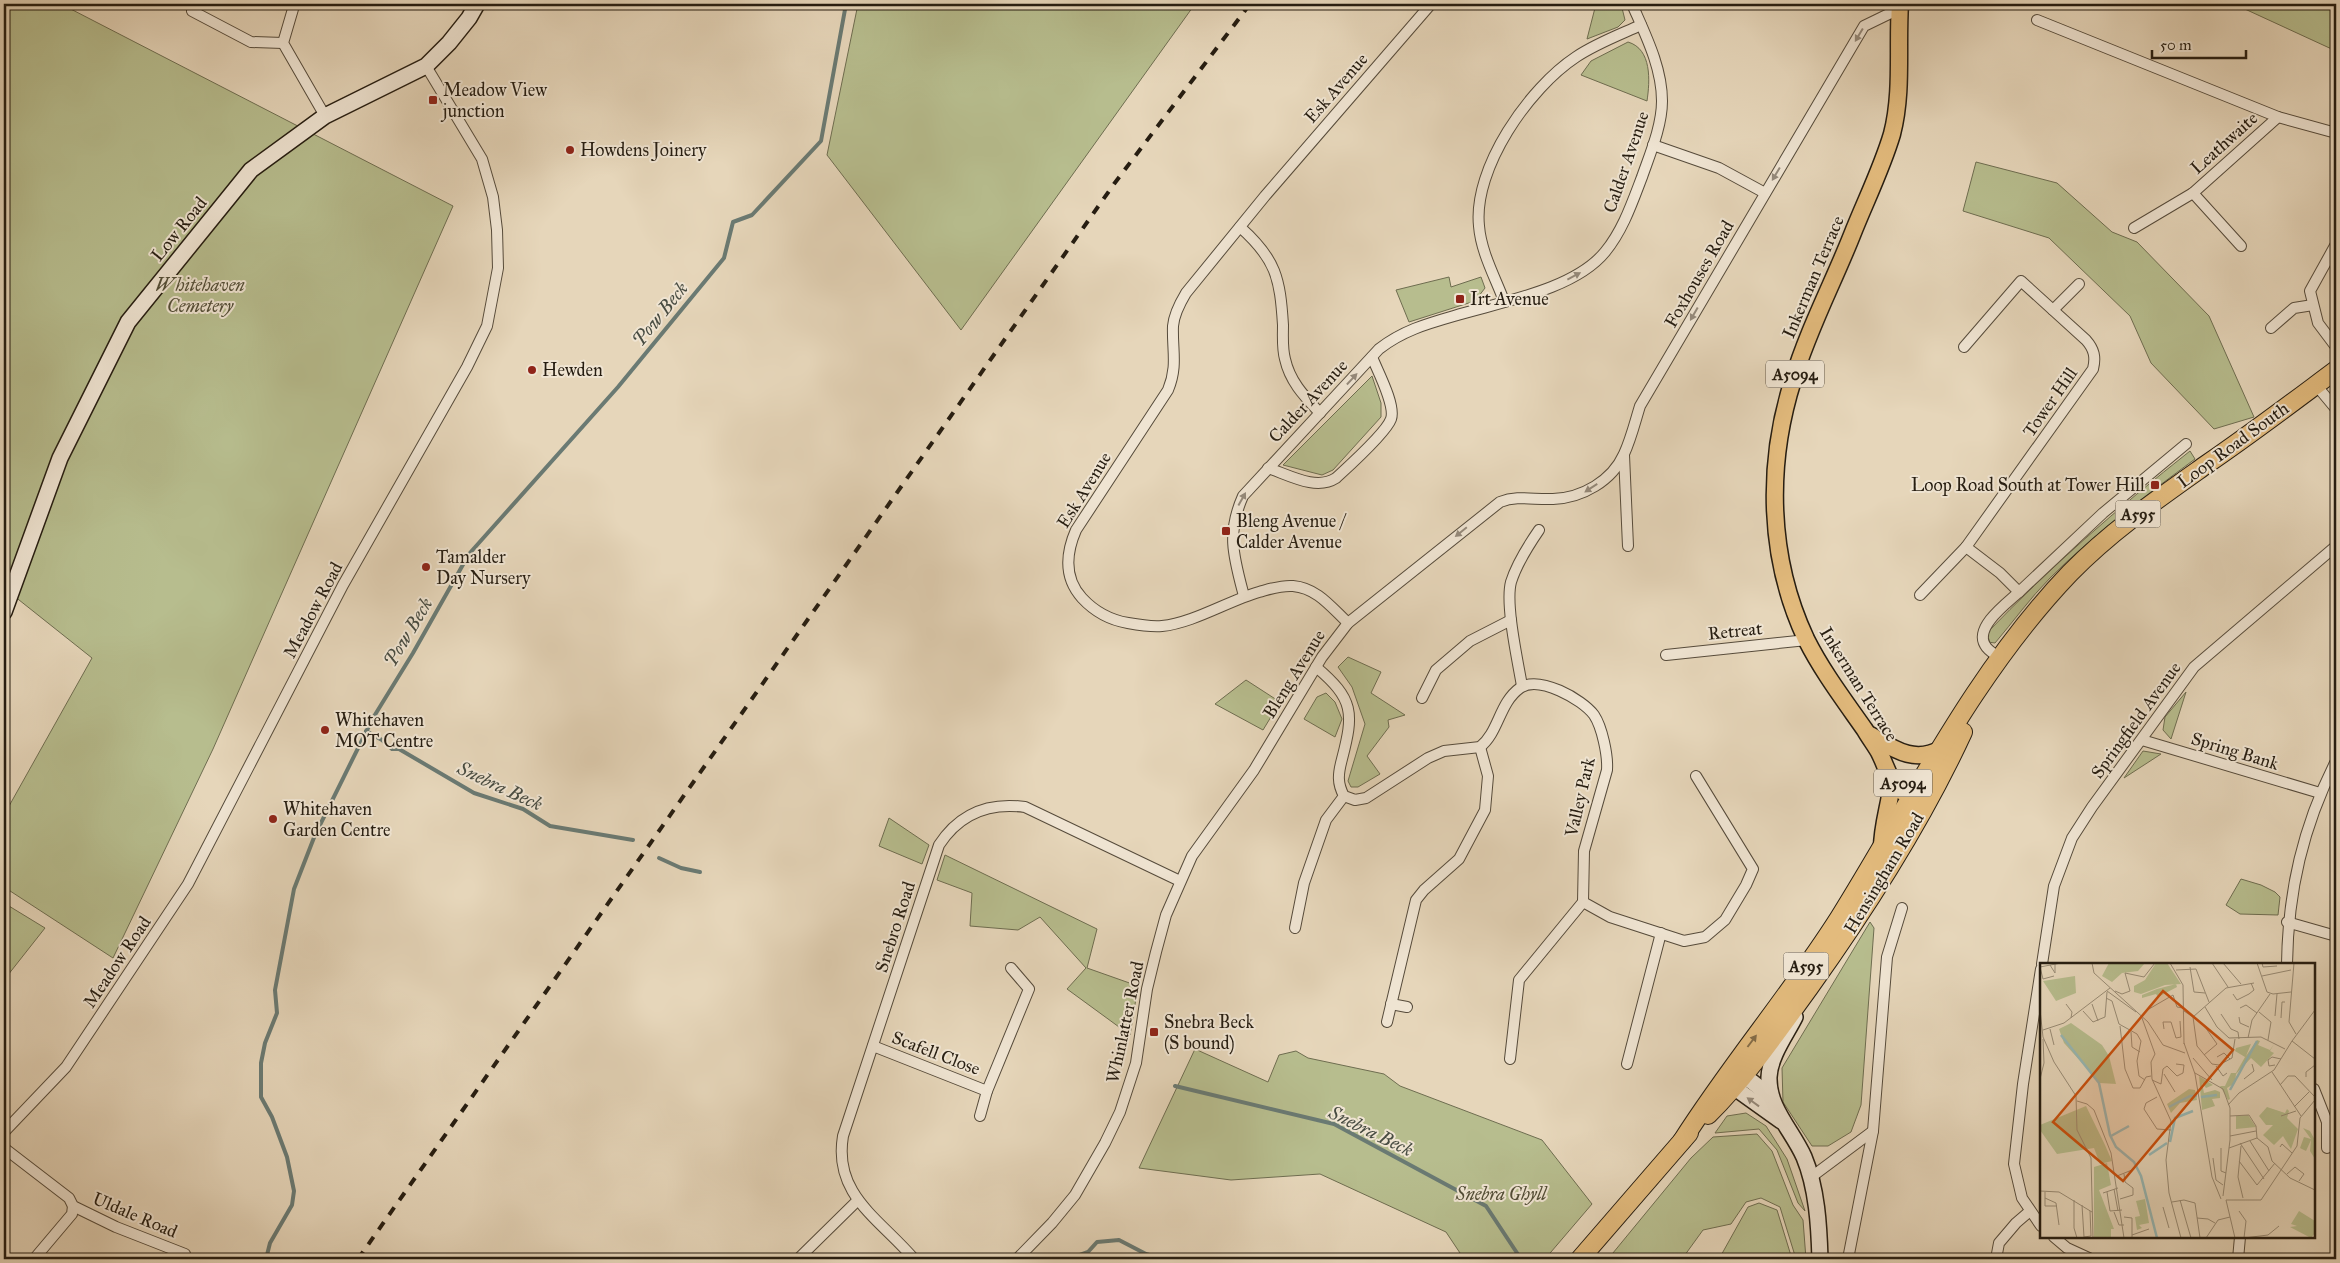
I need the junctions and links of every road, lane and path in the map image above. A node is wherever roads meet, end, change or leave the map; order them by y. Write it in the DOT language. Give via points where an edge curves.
graph roads {
  1 [pos="292,4"];
  2 [pos="477,4"];
  3 [pos="1430,4"];
  4 [pos="1632,4"];
  5 [pos="1900,7"];
  6 [pos="192,12"];
  7 [pos="2037,20"];
  8 [pos="1641,25"];
  9 [pos="283,43"];
  10 [pos="426,66"];
  11 [pos="325,116"];
  12 [pos="2278,117"];
  13 [pos="2336,133"];
  14 [pos="1653,145"];
  15 [pos="1765,193"];
  16 [pos="2193,193"];
  17 [pos="1240,227"];
  18 [pos="2134,228"];
  19 [pos="2336,244"];
  20 [pos="2241,246"];
  21 [pos="2079,284"];
  22 [pos="1504,301"];
  23 [pos="2313,305"];
  24 [pos="2054,310"];
  25 [pos="2271,328"];
  26 [pos="1964,346"];
  27 [pos="2336,347"];
  28 [pos="1372,356"];
  29 [pos="2336,370"];
  30 [pos="2316,385"];
  31 [pos="2336,409"];
  32 [pos="1320,413"];
  33 [pos="2186,444"];
  34 [pos="1624,454"];
  35 [pos="1268,468"];
  36 [pos="1500,502"];
  37 [pos="1539,530"];
  38 [pos="1628,546"];
  39 [pos="2336,546"];
  40 [pos="1966,547"];
  41 [pos="2019,592"];
  42 [pos="1920,595"];
  43 [pos="1244,596"];
  44 [pos="4,612"];
  45 [pos="1511,620"];
  46 [pos="1348,623"];
  47 [pos="1807,640"];
  48 [pos="1666,655"];
  49 [pos="2000,658"];
  50 [pos="1316,667"];
  51 [pos="1989,675"];
  52 [pos="1522,686"];
  53 [pos="1422,698"];
  54 [pos="1866,732"];
  55 [pos="2142,740"];
  56 [pos="1480,747"];
  57 [pos="1941,749"];
  58 [pos="1878,751"];
  59 [pos="2336,761"];
  60 [pos="1696,776"];
  61 [pos="1892,782"];
  62 [pos="1937,784"];
  63 [pos="2320,793"];
  64 [pos="1344,796"];
  65 [pos="1911,796"];
  66 [pos="1918,819"];
  67 [pos="1882,848"];
  68 [pos="1180,881"];
  69 [pos="1583,902"];
  70 [pos="1902,908"];
  71 [pos="2287,922"];
  72 [pos="1295,928"];
  73 [pos="1660,933"];
  74 [pos="2336,936"];
  75 [pos="2042,963"];
  76 [pos="2286,963"];
  77 [pos="1012,968"];
  78 [pos="1810,986"];
  79 [pos="2040,986"];
  80 [pos="2039,1003"];
  81 [pos="1391,1004"];
  82 [pos="1407,1007"];
  83 [pos="1387,1022"];
  84 [pos="873,1046"];
  85 [pos="1510,1059"];
  86 [pos="1627,1064"];
  87 [pos="1734,1082"];
  88 [pos="987,1090"];
  89 [pos="2315,1092"];
  90 [pos="1771,1099"];
  91 [pos="980,1116"];
  92 [pos="1784,1124"];
  93 [pos="1873,1131"];
  94 [pos="4,1132"];
  95 [pos="4,1148"];
  96 [pos="2327,1148"];
  97 [pos="1810,1178"];
  98 [pos="857,1201"];
  99 [pos="73,1206"];
  100 [pos="2030,1211"];
  101 [pos="2040,1225"];
  102 [pos="2055,1238"];
  103 [pos="2240,1238"];
  104 [pos="185,1254"];
  105 [pos="34,1259"];
  106 [pos="798,1259"];
  107 [pos="914,1259"];
  108 [pos="1017,1259"];
  109 [pos="1580,1259"];
  110 [pos="1820,1259"];
  111 [pos="1848,1259"];
  112 [pos="1996,1259"];
  113 [pos="2091,1259"];
  114 [pos="2238,1259"];
  1 -- 9 [label="street"];
  2 -- 10 [label="main road, Low Road" via="449,43"];
  3 -- 17 [label="street, Esk Avenue"];
  4 -- 8 [label="street, Calder Avenue"];
  5 -- 15 [label="street, Foxhouses Road, one-way" via="1864,26"];
  5 -- 47 [label="main road, Inkerman Terrace / A5094" via="1898,90 1891,136 1799,363 1786,401 1777,450 1778,547 1789,595"];
  6 -- 9 [label="street" via="251,42"];
  7 -- 12 [label="street, Leathwaite"];
  8 -- 14 [label="street, Calder Avenue" via="1661,80 1662,102"];
  8 -- 22 [label="street" via="1576,57 1555,74 1502,139 1488,166 1479,197 1479,225 1484,249"];
  9 -- 11 [label="street"];
  10 -- 11 [label="main road, Low Road"];
  10 -- 94 [label="street, Meadow Road" via="482,159 493,197 498,268 487,326 344,585 188,884 66,1067"];
  11 -- 44 [label="main road, Low Road" via="251,170 128,322 60,458"];
  12 -- 13 [label="street, Leathwaite"];
  12 -- 16 [label="street, Leathwaite"];
  14 -- 15 [label="street" via="1719,168"];
  22 -- 14 [label="street, Calder Avenue, one-way" via="1572,277 1605,252 1627,216"];
  15 -- 34 [label="street, Foxhouses Road, one-way" via="1640,406"];
  16 -- 18 [label="street, Leathwaite"];
  16 -- 20 [label="street, Leathwaite"];
  17 -- 32 [label="street" via="1265,252 1278,282 1289,373 1295,386"];
  17 -- 43 [label="street, Esk Avenue" via="1186,293 1177,309 1173,324 1175,375 1076,530 1067,560 1069,575 1091,608 1123,622 1162,626"];
  19 -- 23 [label="street" via="2310,291"];
  21 -- 24 [label="street"];
  22 -- 28 [label="street, Calder Avenue" via="1412,328 1396,336"];
  23 -- 25 [label="street" via="2294,308"];
  23 -- 27 [label="street" via="2318,323"];
  24 -- 26 [label="street, Tower Hill" via="2021,282"];
  24 -- 40 [label="street, Tower Hill" via="2090,344 2095,356 2093,369"];
  32 -- 28 [label="street, Calder Avenue, one-way"];
  28 -- 35 [label="street, Calder Avenue" via="1391,406 1392,418 1385,428 1327,484 1316,484"];
  29 -- 30 [label="highway, Loop Road South / A595"];
  30 -- 31 [label="street"];
  30 -- 49 [label="highway, Loop Road South / A595" via="2112,535 2053,592"];
  32 -- 35 [label="street, Calder Avenue"];
  33 -- 41 [label="street" via="2104,513"];
  34 -- 36 [label="street, Foxhouses Road, one-way" via="1615,469 1583,493 1554,499 1525,497"];
  34 -- 38 [label="street"];
  43 -- 35 [label="street, Calder Avenue, one-way" via="1233,555 1233,524 1243,496"];
  36 -- 46 [label="street, Bleng Avenue, one-way"];
  37 -- 45 [label="street" via="1526,548 1510,583"];
  39 -- 55 [label="street, Springfield Avenue" via="2194,667"];
  40 -- 41 [label="street"];
  40 -- 42 [label="street, Tower Hill"];
  41 -- 49 [label="street" via="1983,629 1985,646"];
  43 -- 46 [label="street, Esk Avenue" via="1274,588 1306,588 1319,595"];
  45 -- 52 [label="street"];
  45 -- 53 [label="street" via="1470,641 1436,670"];
  46 -- 50 [label="street, Bleng Avenue"];
  47 -- 48 [label="street, Retreat"];
  47 -- 54 [label="main road, Inkerman Terrace / A5094"];
  49 -- 51 [label="highway, Loop Road South / A595"];
  50 -- 64 [label="street" via="1339,690 1350,714 1350,728 1338,773 1338,785"];
  50 -- 68 [label="street, Bleng Avenue" via="1254,770 1192,856"];
  51 -- 57 [label="highway, A595"];
  51 -- 62 [label="highway, Hensingham Road / A595"];
  52 -- 56 [label="street" via="1508,700 1492,734"];
  52 -- 69 [label="street, Valley Park" via="1542,684 1588,708 1595,717 1608,756 1584,850"];
  54 -- 57 [label="main road" via="1909,755 1928,755"];
  54 -- 58 [label="main road, Inkerman Terrace / A5094"];
  55 -- 63 [label="street, Spring Bank"];
  55 -- 75 [label="street, Springfield Avenue" via="2072,838 2054,886"];
  56 -- 64 [label="street" via="1444,751 1428,758 1366,798 1355,800"];
  56 -- 81 [label="street" via="1488,776 1485,810 1459,859 1416,900"];
  57 -- 65 [label="highway, A595"];
  58 -- 61 [label="main road, Inkerman Terrace / A5094"];
  58 -- 65 [label="main road, A5094"];
  59 -- 63 [label="street"];
  60 -- 73 [label="street" via="1753,869 1725,920 1705,937 1684,940"];
  61 -- 65 [label="main road, A5094"];
  61 -- 67 [label="main road, A5094" via="1882,828"];
  62 -- 65 [label="main road, A5094"];
  62 -- 66 [label="highway, Hensingham Road / A595"];
  63 -- 71 [label="street" via="2298,857"];
  64 -- 72 [label="street" via="1326,820 1304,883"];
  65 -- 66 [label="main road, A5094"];
  65 -- 67 [label="highway, A595"];
  66 -- 78 [label="highway, Hensingham Road / A595" via="1850,931"];
  87 -- 67 [label="highway, A595, one-way" via="1784,998"];
  68 -- 84 [label="street, Snebro Road" via="1025,807 995,805 973,813 946,833 939,845"];
  68 -- 108 [label="street, Whinlatter Road" via="1156,952 1136,1062 1120,1112 1074,1195"];
  69 -- 73 [label="street" via="1610,917"];
  69 -- 85 [label="street" via="1519,980"];
  70 -- 93 [label="street, Hensingham Road" via="1887,957"];
  71 -- 74 [label="street"];
  71 -- 76 [label="street"];
  73 -- 86 [label="street"];
  77 -- 88 [label="street, Scafell Close" via="1029,989"];
  78 -- 87 [label="highway, A595"];
  78 -- 90 [label="main road" via="1772,1063 1769,1080"];
  79 -- 80 [label="street"];
  80 -- 100 [label="street" via="2023,1084 2014,1164 2022,1198"];
  81 -- 82 [label="street"];
  81 -- 83 [label="street"];
  84 -- 88 [label="street, Scafell Close"];
  84 -- 98 [label="street, Snebro Road" via="840,1150 844,1174"];
  87 -- 90 [label="main road" via="1754,1083"];
  92 -- 87 [label="main road, one-way"];
  87 -- 109 [label="highway, A595"];
  88 -- 91 [label="street, Scafell Close"];
  89 -- 96 [label="street" via="2327,1122"];
  90 -- 92 [label="main road"];
  92 -- 97 [label="main road" via="1804,1158"];
  93 -- 97 [label="street"];
  93 -- 111 [label="street, Hensingham Road"];
  95 -- 99 [label="street, Uldale Road" via="69,1198"];
  97 -- 110 [label="main road" via="1816,1205"];
  98 -- 106 [label="street"];
  98 -- 107 [label="street, Snebro Road"];
  99 -- 104 [label="street, Uldale Road"];
  99 -- 105 [label="street" via="72,1214"];
  100 -- 101 [label="street"];
  100 -- 112 [label="street" via="1999,1243"];
  102 -- 113 [label="street"];
  103 -- 114 [label="street"];
}
